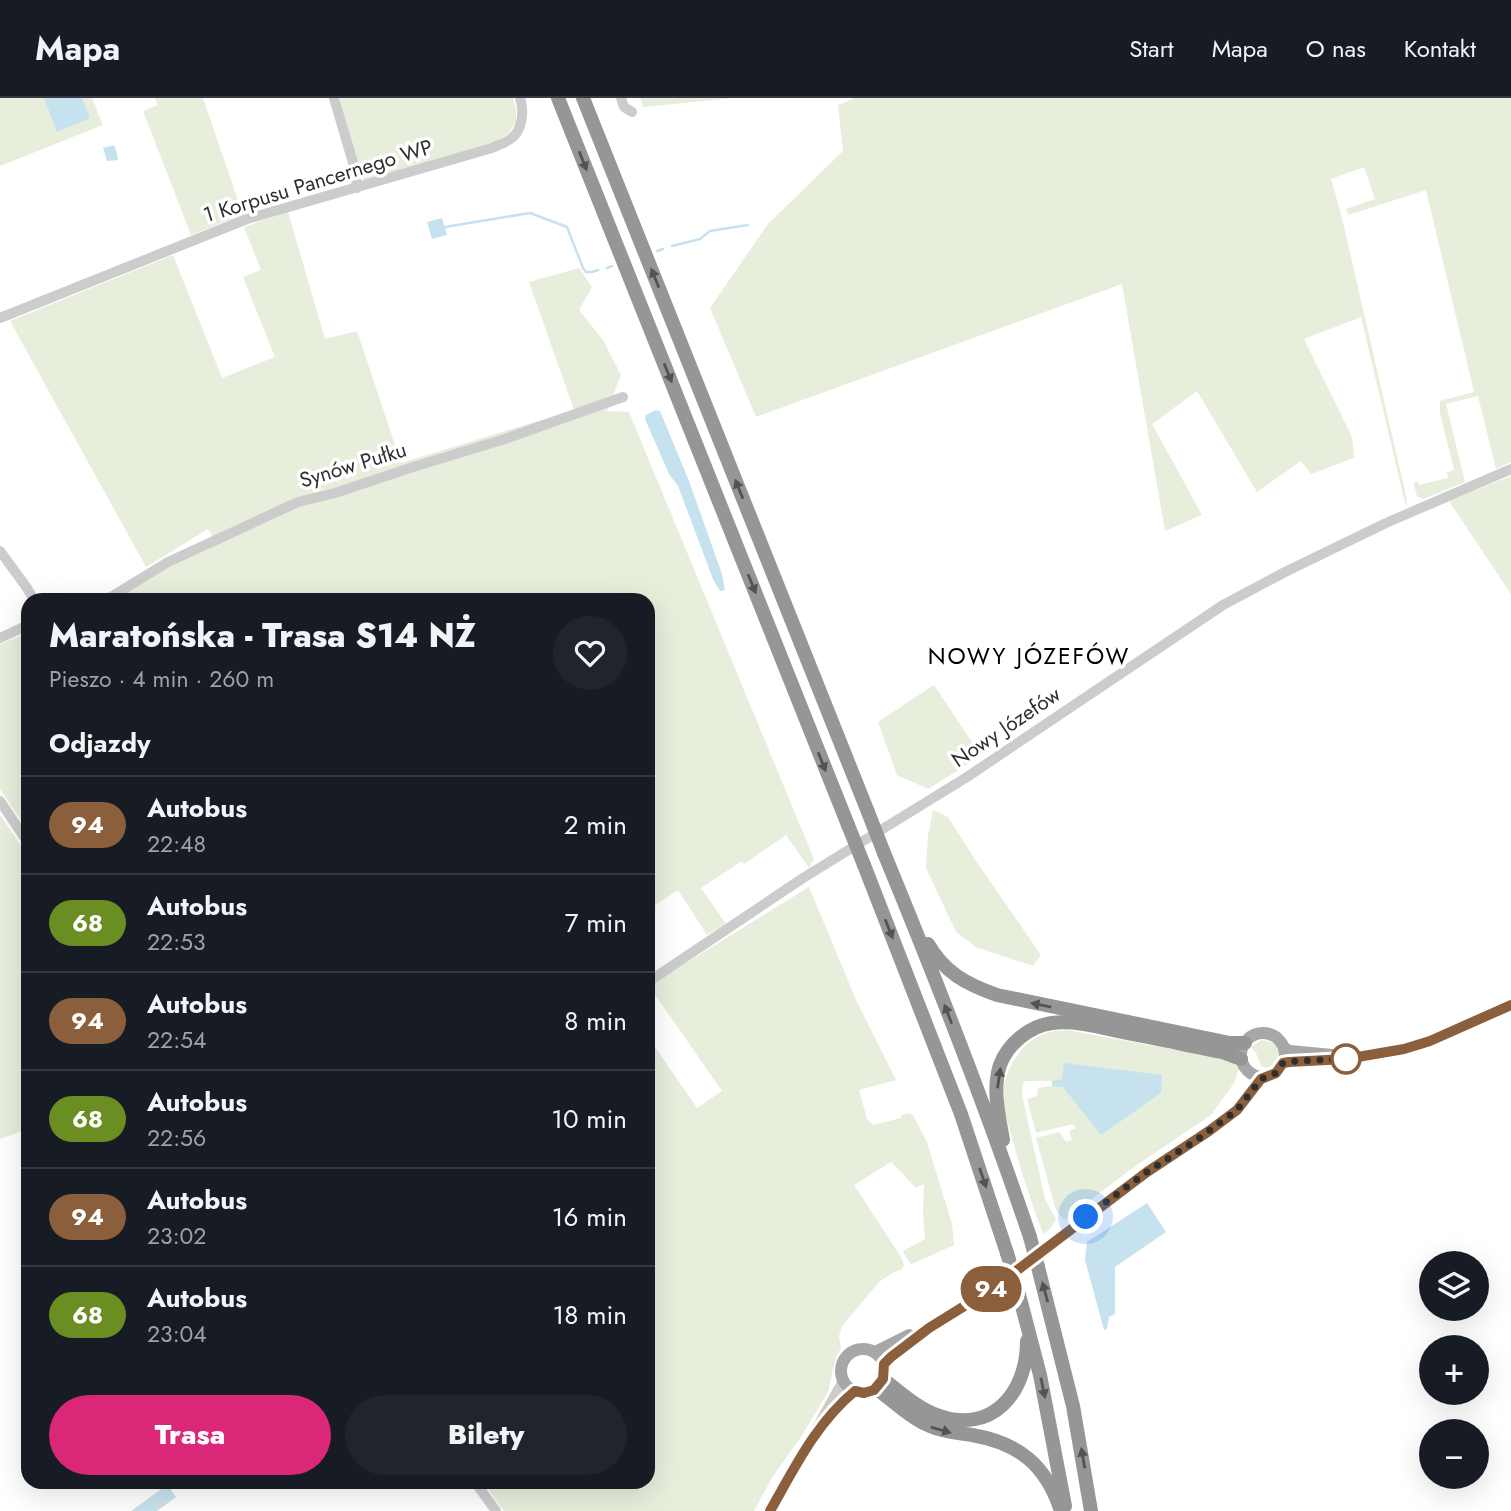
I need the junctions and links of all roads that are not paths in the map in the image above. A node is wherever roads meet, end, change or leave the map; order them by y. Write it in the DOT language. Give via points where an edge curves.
graph roads {
  1 [pos="334,98"];
  2 [pos="520,98"];
  3 [pos="558,98"];
  4 [pos="583,98"];
  5 [pos="621,98"];
  6 [pos="632,112"];
  7 [pos="357,188"];
  8 [pos="0,318"];
  9 [pos="623,397"];
  10 [pos="1511,469"];
  11 [pos="0,551"];
  12 [pos="30,593"];
  13 [pos="117,593"];
  14 [pos="21,628"];
  15 [pos="0,638"];
  16 [pos="0,801"];
  17 [pos="21,832"];
  18 [pos="908,912"];
  19 [pos="655,977"];
  20 [pos="1511,1005"];
  21 [pos="1245,1042"];
  22 [pos="1284,1048"];
  23 [pos="1359,1056"];
  24 [pos="1283,1063"];
  25 [pos="1244,1065"];
  26 [pos="1263,1077"];
  27 [pos="1224,1119"];
  28 [pos="1007,1170"];
  29 [pos="1027,1322"];
  30 [pos="929,1328"];
  31 [pos="875,1352"];
  32 [pos="880,1378"];
  33 [pos="843,1381"];
  34 [pos="855,1391"];
  35 [pos="809,1442"];
  36 [pos="480,1489"];
  37 [pos="496,1511"];
  38 [pos="770,1511"];
  39 [pos="1063,1511"];
  40 [pos="1091,1511"];
  1 -- 7 [label="street"];
  2 -- 7 [label="street, 1 Korpusu Pancernego WP" via="523,106 514,137 492,148"];
  3 -- 29 [label="highway, one-way, bridge" via="961,1114"];
  18 -- 4 [label="highway, one-way, bridge"];
  5 -- 6 [label="street"];
  7 -- 8 [label="street, 1 Korpusu Pancernego WP" via="247,219"];
  9 -- 13 [label="street, Synów Pułku" via="505,439 298,502 167,562"];
  10 -- 19 [label="street, Nowy Józefów" via="1386,523 1223,606"];
  11 -- 12 [label="street"];
  14 -- 15 [label="street"];
  16 -- 17 [label="street"];
  21 -- 18 [label="highway, one-way" via="1230,1043 974,987 944,967"];
  28 -- 18 [label="highway, one-way"];
  20 -- 23 [label="main road" via="1430,1041"];
  21 -- 22 [label="main road" via="1263,1033"];
  21 -- 25 [label="main road"];
  22 -- 23 [label="main road"];
  22 -- 24 [label="main road"];
  23 -- 24 [label="main road"];
  24 -- 26 [label="main road" via="1276,1073"];
  25 -- 26 [label="main road"];
  25 -- 27 [label="main road" via="1247,1084"];
  28 -- 25 [label="highway, one-way" via="997,1080 1006,1052 1036,1028 1049,1023 1090,1025 1222,1052"];
  26 -- 27 [label="main road" via="1241,1106"];
  27 -- 30 [label="main road" via="995,1287"];
  40 -- 28 [label="highway, one-way, bridge" via="1073,1406 1030,1237"];
  29 -- 32 [label="highway" via="1021,1382 1004,1405 981,1418 936,1415"];
  29 -- 39 [label="highway, one-way" via="1051,1426"];
  30 -- 31 [label="main road"];
  30 -- 32 [label="main road" via="891,1357"];
  31 -- 32 [label="main road"];
  31 -- 33 [label="main road" via="863,1348 846,1355 841,1365"];
  32 -- 34 [label="main road" via="864,1393"];
  32 -- 39 [label="highway, one-way" via="881,1392 926,1425 998,1441 1022,1452 1047,1478"];
  33 -- 34 [label="main road"];
  33 -- 35 [label="street"];
  34 -- 35 [label="street"];
  35 -- 38 [label="street"];
  36 -- 37 [label="street"];
}
